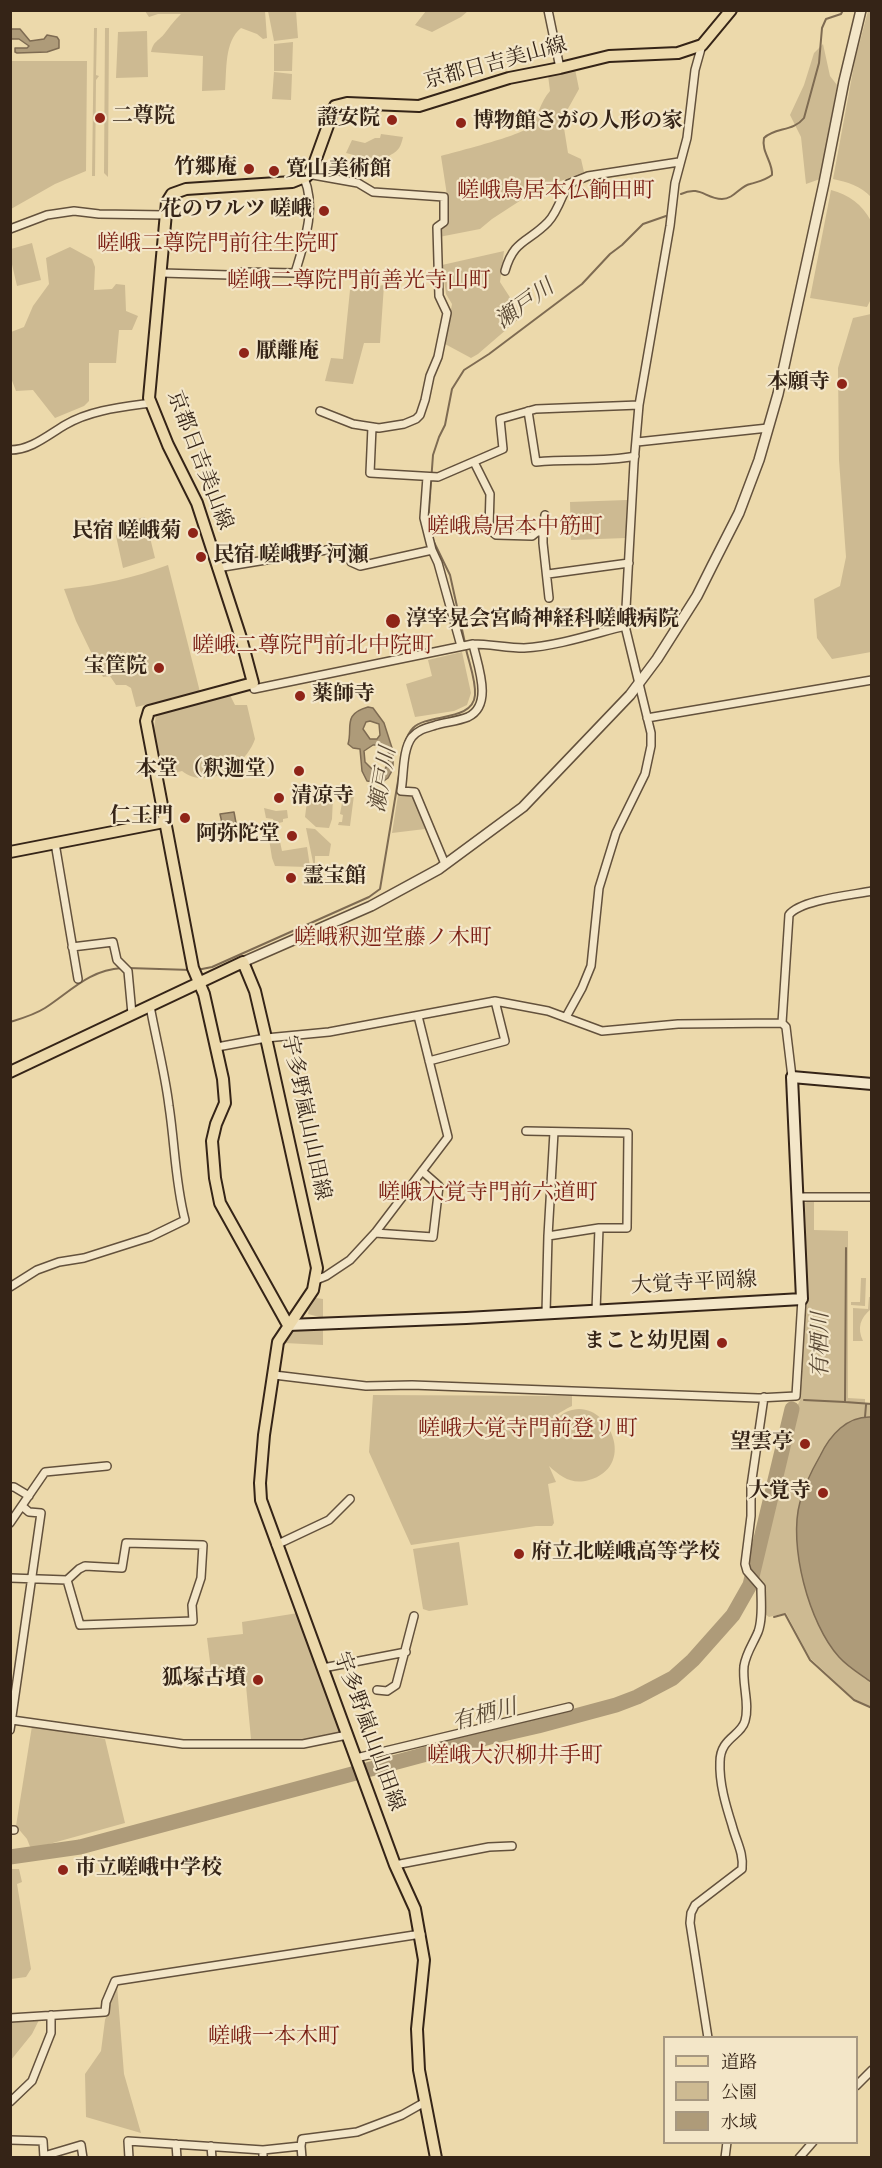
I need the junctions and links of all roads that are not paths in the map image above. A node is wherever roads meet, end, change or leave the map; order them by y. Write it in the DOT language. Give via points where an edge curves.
graph roads {
  1 [pos="548,10"];
  2 [pos="730,10"];
  3 [pos="861,10"];
  4 [pos="702,45"];
  5 [pos="560,68"];
  6 [pos="679,162"];
  7 [pos="307,175"];
  8 [pos="165,215"];
  9 [pos="10,229"];
  10 [pos="505,271"];
  11 [pos="162,273"];
  12 [pos="151,403"];
  13 [pos="639,405"];
  14 [pos="320,411"];
  15 [pos="528,411"];
  16 [pos="372,427"];
  17 [pos="768,428"];
  18 [pos="637,442"];
  19 [pos="10,450"];
  20 [pos="635,456"];
  21 [pos="474,462"];
  22 [pos="431,477"];
  23 [pos="545,515"];
  24 [pos="543,531"];
  25 [pos="432,550"];
  26 [pos="628,564"];
  27 [pos="217,568"];
  28 [pos="548,574"];
  29 [pos="549,598"];
  30 [pos="625,626"];
  31 [pos="466,645"];
  32 [pos="872,680"];
  33 [pos="253,683"];
  34 [pos="638,684"];
  35 [pos="647,718"];
  36 [pos="164,822"];
  37 [pos="54,843"];
  38 [pos="10,852"];
  39 [pos="445,864"];
  40 [pos="872,891"];
  41 [pos="72,947"];
  42 [pos="243,962"];
  43 [pos="196,975"];
  44 [pos="78,978"];
  45 [pos="495,1001"];
  46 [pos="150,1006"];
  47 [pos="132,1014"];
  48 [pos="418,1016"];
  49 [pos="566,1017"];
  50 [pos="782,1023"];
  51 [pos="266,1038"];
  52 [pos="217,1047"];
  53 [pos="429,1061"];
  54 [pos="10,1072"];
  55 [pos="792,1077"];
  56 [pos="872,1084"];
  57 [pos="526,1131"];
  58 [pos="554,1132"];
  59 [pos="422,1171"];
  60 [pos="798,1197"];
  61 [pos="872,1197"];
  62 [pos="599,1228"];
  63 [pos="375,1233"];
  64 [pos="548,1236"];
  65 [pos="316,1280"];
  66 [pos="10,1287"];
  67 [pos="802,1299"];
  68 [pos="596,1311"];
  69 [pos="546,1313"];
  70 [pos="288,1325"];
  71 [pos="274,1375"];
  72 [pos="764,1397"];
  73 [pos="107,1466"];
  74 [pos="10,1487"];
  75 [pos="29,1496"];
  76 [pos="350,1499"];
  77 [pos="22,1506"];
  78 [pos="10,1523"];
  79 [pos="276,1545"];
  80 [pos="10,1578"];
  81 [pos="32,1579"];
  82 [pos="67,1580"];
  83 [pos="414,1616"];
  84 [pos="406,1652"];
  85 [pos="323,1668"];
  86 [pos="14,1672"];
  87 [pos="377,1690"];
  88 [pos="569,1707"];
  89 [pos="12,1720"];
  90 [pos="10,1730"];
  91 [pos="347,1735"];
  92 [pos="359,1767"];
  93 [pos="512,1846"];
  94 [pos="395,1865"];
  95 [pos="421,1934"];
  96 [pos="51,2015"];
  97 [pos="10,2018"];
  98 [pos="708,2036"];
  99 [pos="872,2070"];
  100 [pos="858,2084"];
  101 [pos="10,2102"];
  102 [pos="425,2102"];
  103 [pos="10,2140"];
  104 [pos="176,2144"];
  105 [pos="811,2144"];
  106 [pos="211,2146"];
  107 [pos="301,2146"];
  108 [pos="263,2154"];
  109 [pos="44,2157"];
  110 [pos="83,2157"];
  111 [pos="129,2157"];
  112 [pos="177,2157"];
  113 [pos="212,2157"];
  114 [pos="302,2157"];
  115 [pos="436,2157"];
  116 [pos="799,2157"];
  1 -- 5 [label="street"];
  2 -- 4 [label="main road"];
  3 -- 17 [label="street"];
  4 -- 5 [label="main road, 京都日吉美山線" via="678,53 609,56"];
  4 -- 6 [label="street" via="687,138"];
  5 -- 7 [label="main road, 京都日吉美山線" via="509,78 419,106 335,106"];
  6 -- 10 [label="street" via="588,176 568,184 549,221 515,247"];
  6 -- 13 [label="street"];
  7 -- 8 [label="main road, 京都日吉美山線" via="292,182 175,192 169,197"];
  7 -- 11 [label="street" via="308,228 295,273"];
  7 -- 16 [label="street" via="358,183 373,192 444,197 444,222 437,227 436,240 439,296 447,313 422,410 416,419 404,424"];
  8 -- 9 [label="street" via="74,211 47,215"];
  8 -- 11 [label="main road, 京都日吉美山線"];
  11 -- 12 [label="main road, 京都日吉美山線"];
  12 -- 19 [label="street" via="92,414 24,448"];
  12 -- 27 [label="main road, 京都日吉美山線" via="197,503"];
  13 -- 15 [label="street"];
  13 -- 18 [label="street"];
  14 -- 16 [label="street"];
  15 -- 20 [label="street" via="536,462"];
  15 -- 21 [label="street" via="500,419 503,449"];
  16 -- 22 [label="street" via="370,473"];
  17 -- 18 [label="street"];
  17 -- 34 [label="street" via="739,513 677,628"];
  18 -- 20 [label="street"];
  20 -- 26 [label="street"];
  21 -- 22 [label="street"];
  21 -- 24 [label="street" via="490,494 489,529 496,535 532,536"];
  22 -- 25 [label="street" via="424,518"];
  23 -- 24 [label="street"];
  24 -- 28 [label="street"];
  25 -- 27 [label="street" via="360,566 339,548"];
  25 -- 31 [label="street"];
  26 -- 28 [label="street"];
  26 -- 30 [label="street"];
  27 -- 33 [label="main road, 京都日吉美山線"];
  28 -- 29 [label="street"];
  30 -- 31 [label="street" via="540,646"];
  30 -- 34 [label="street"];
  31 -- 33 [label="street" via="255,689"];
  31 -- 39 [label="street" via="482,690 481,701 468,716 424,728 413,737 407,750 401,791 415,792"];
  32 -- 35 [label="street"];
  33 -- 36 [label="main road" via="147,713"];
  34 -- 35 [label="street"];
  34 -- 39 [label="street" via="523,807"];
  35 -- 49 [label="street" via="651,746 647,766 616,833 599,888 591,966"];
  36 -- 37 [label="main road"];
  36 -- 43 [label="main road"];
  37 -- 38 [label="main road"];
  37 -- 41 [label="street"];
  39 -- 42 [label="street" via="371,906"];
  40 -- 50 [label="street" via="807,905 789,915"];
  41 -- 44 [label="street"];
  41 -- 47 [label="street" via="113,942 117,960 128,971"];
  42 -- 43 [label="main road"];
  42 -- 51 [label="main road, 宇多野嵐山山田線" via="255,991"];
  43 -- 46 [label="main road"];
  43 -- 52 [label="main road"];
  45 -- 48 [label="street"];
  45 -- 49 [label="street"];
  45 -- 53 [label="street" via="505,1041"];
  46 -- 47 [label="main road"];
  46 -- 66 [label="street" via="170,1106 178,1192 186,1220 150,1237 37,1270"];
  47 -- 54 [label="main road"];
  48 -- 51 [label="street" via="329,1032"];
  48 -- 53 [label="street"];
  49 -- 50 [label="street" via="602,1031 678,1024"];
  50 -- 55 [label="street" via="786,1027"];
  51 -- 52 [label="street"];
  51 -- 65 [label="main road, 宇多野嵐山山田線" via="316,1264"];
  52 -- 70 [label="main road" via="225,1103 212,1141 220,1203"];
  53 -- 59 [label="street" via="448,1137"];
  55 -- 56 [label="main road"];
  55 -- 60 [label="main road"];
  57 -- 58 [label="street"];
  58 -- 62 [label="street" via="628,1133 627,1228"];
  58 -- 64 [label="street"];
  59 -- 63 [label="street"];
  59 -- 63 [label="street" via="439,1186 433,1237"];
  60 -- 61 [label="street"];
  60 -- 67 [label="main road"];
  62 -- 64 [label="street"];
  62 -- 68 [label="street"];
  63 -- 65 [label="street" via="350,1260"];
  64 -- 69 [label="street"];
  65 -- 70 [label="main road, 宇多野嵐山山田線"];
  67 -- 68 [label="main road, 大覚寺平岡線"];
  67 -- 72 [label="street" via="796,1396"];
  68 -- 69 [label="main road, 大覚寺平岡線"];
  69 -- 70 [label="main road, 大覚寺平岡線"];
  70 -- 71 [label="main road, 宇多野嵐山山田線" via="278,1342"];
  71 -- 72 [label="street" via="366,1386"];
  71 -- 79 [label="main road, 宇多野嵐山山田線" via="260,1483 261,1500"];
  72 -- 98 [label="street" via="745,1564 761,1587 761,1619 744,1664 745,1724 725,1745 720,1764 732,1826 742,1853 742,1869 695,1905 690,1923"];
  73 -- 75 [label="street" via="45,1472"];
  74 -- 75 [label="street"];
  75 -- 77 [label="street"];
  76 -- 79 [label="street" via="329,1520"];
  77 -- 78 [label="street"];
  77 -- 81 [label="street" via="29,1512 41,1513"];
  79 -- 85 [label="main road, 宇多野嵐山山田線"];
  80 -- 81 [label="street"];
  81 -- 82 [label="street"];
  81 -- 86 [label="street"];
  82 -- 82 [label="street" via="85,1566 122,1568 126,1543 203,1545 201,1578 192,1605 193,1621 80,1624"];
  83 -- 84 [label="street"];
  84 -- 85 [label="street"];
  84 -- 87 [label="street" via="396,1685 387,1691"];
  85 -- 91 [label="main road, 宇多野嵐山山田線"];
  86 -- 89 [label="street"];
  88 -- 92 [label="street"];
  89 -- 90 [label="street"];
  89 -- 91 [label="street" via="183,1744 303,1744"];
  91 -- 92 [label="main road, 宇多野嵐山山田線"];
  92 -- 94 [label="main road, 宇多野嵐山山田線"];
  93 -- 94 [label="street"];
  94 -- 95 [label="main road, 宇多野嵐山山田線" via="415,1909"];
  95 -- 96 [label="street" via="115,1981 105,2012"];
  95 -- 102 [label="main road, 宇多野嵐山山田線" via="424,1960 417,2029"];
  96 -- 97 [label="street"];
  96 -- 101 [label="street" via="51,2033 32,2081"];
  99 -- 100 [label="street"];
  102 -- 107 [label="street" via="357,2132 302,2139"];
  102 -- 115 [label="main road, 宇多野嵐山山田線"];
  103 -- 109 [label="street" via="43,2141"];
  104 -- 106 [label="street"];
  104 -- 111 [label="street" via="128,2140"];
  104 -- 112 [label="street"];
  105 -- 116 [label="street"];
  106 -- 108 [label="street"];
  106 -- 113 [label="street"];
  107 -- 108 [label="street"];
  107 -- 114 [label="street"];
  109 -- 110 [label="street" via="81,2145"];
}
